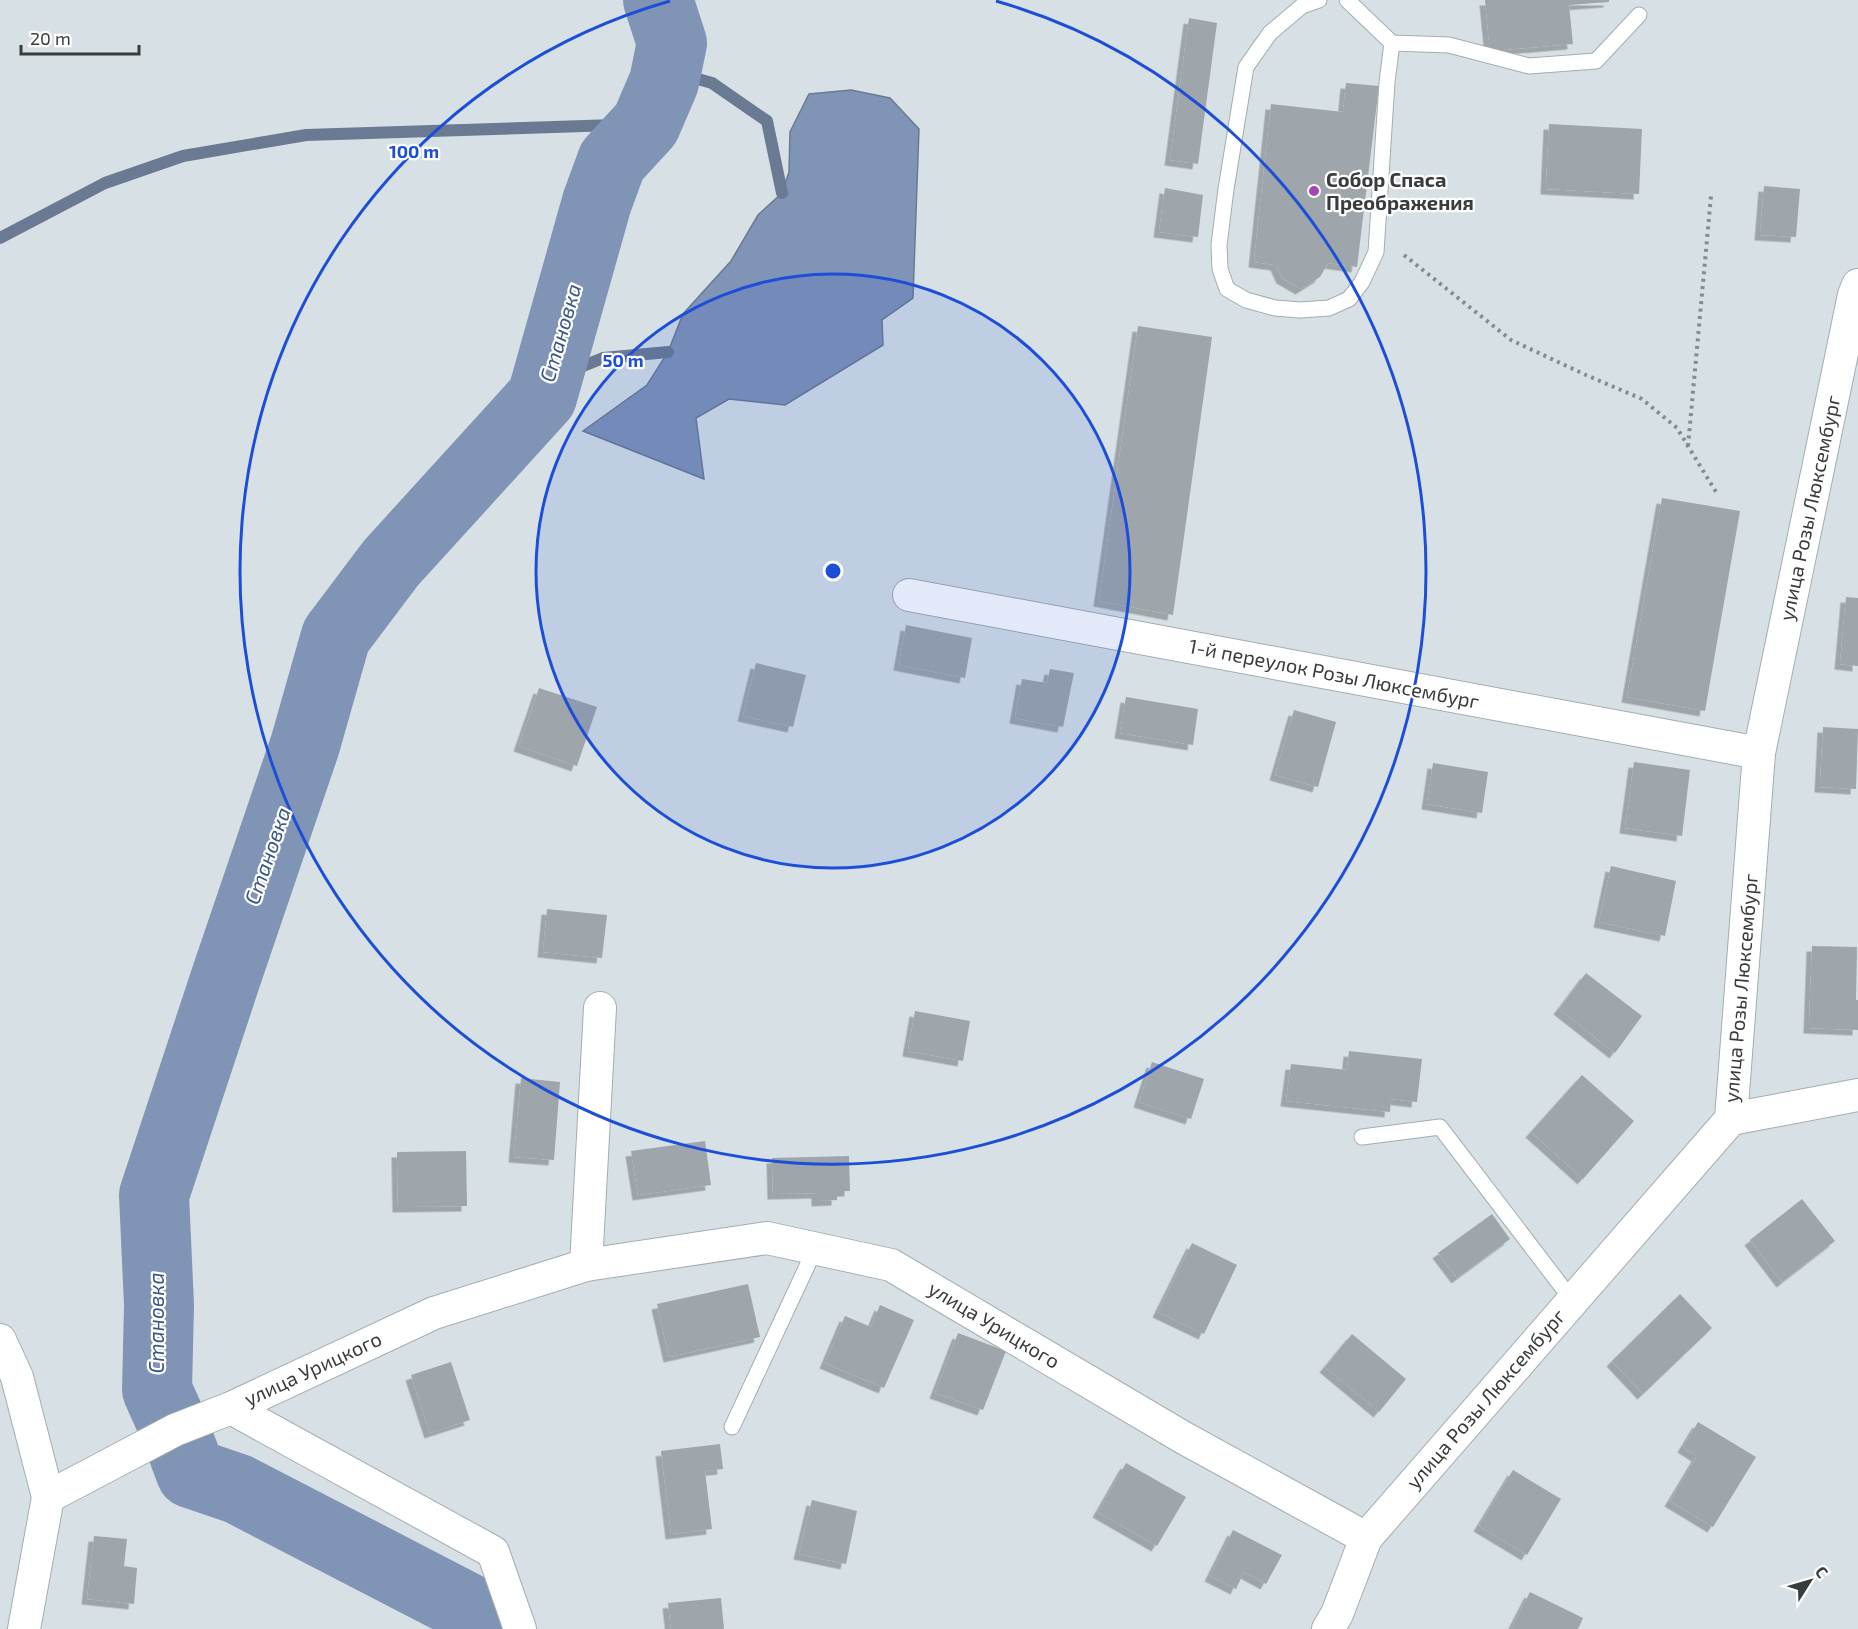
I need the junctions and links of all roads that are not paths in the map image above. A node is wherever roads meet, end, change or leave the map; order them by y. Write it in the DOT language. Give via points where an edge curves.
graph roads {
  1 [pos="1319,0"];
  2 [pos="1347,0"];
  3 [pos="1639,15"];
  4 [pos="1392,43"];
  5 [pos="1858,285"];
  6 [pos="909,594"];
  7 [pos="1760,753"];
  8 [pos="600,1008"];
  9 [pos="1858,1095"];
  10 [pos="1731,1119"];
  11 [pos="1362,1137"];
  12 [pos="815,1249"];
  13 [pos="586,1265"];
  14 [pos="1572,1300"];
  15 [pos="0,1340"];
  16 [pos="231,1408"];
  17 [pos="732,1427"];
  18 [pos="48,1497"];
  19 [pos="1366,1538"];
  20 [pos="24,1629"];
  21 [pos="520,1629"];
  22 [pos="1328,1629"];
  1 -- 4 [label="lane" via="1302,6 1270,33 1246,67 1219,245 1220,269 1227,289 1246,300 1300,310 1329,308 1349,299 1362,282 1376,252"];
  2 -- 4 [label="lane"];
  3 -- 4 [label="lane" via="1596,62 1529,66 1449,45"];
  5 -- 7 [label="street, улица Розы Люксембург"];
  6 -- 7 [label="street, 1-й переулок Розы Люксембург"];
  7 -- 10 [label="street, улица Розы Люксембург"];
  8 -- 13 [label="street"];
  9 -- 10 [label="street"];
  10 -- 14 [label="street, улица Розы Люксембург"];
  11 -- 14 [label="lane" via="1440,1127"];
  12 -- 13 [label="street, улица Урицкого" via="767,1238"];
  12 -- 17 [label="lane"];
  12 -- 19 [label="street, улица Урицкого" via="891,1265 1184,1438"];
  13 -- 16 [label="street, улица Урицкого" via="434,1313"];
  14 -- 19 [label="street, улица Розы Люксембург"];
  15 -- 18 [label="street" via="17,1377"];
  16 -- 18 [label="street, улица Урицкого" via="175,1430"];
  16 -- 21 [label="street" via="493,1552"];
  18 -- 20 [label="street"];
  19 -- 22 [label="street, улица Розы Люксембург"];
}
